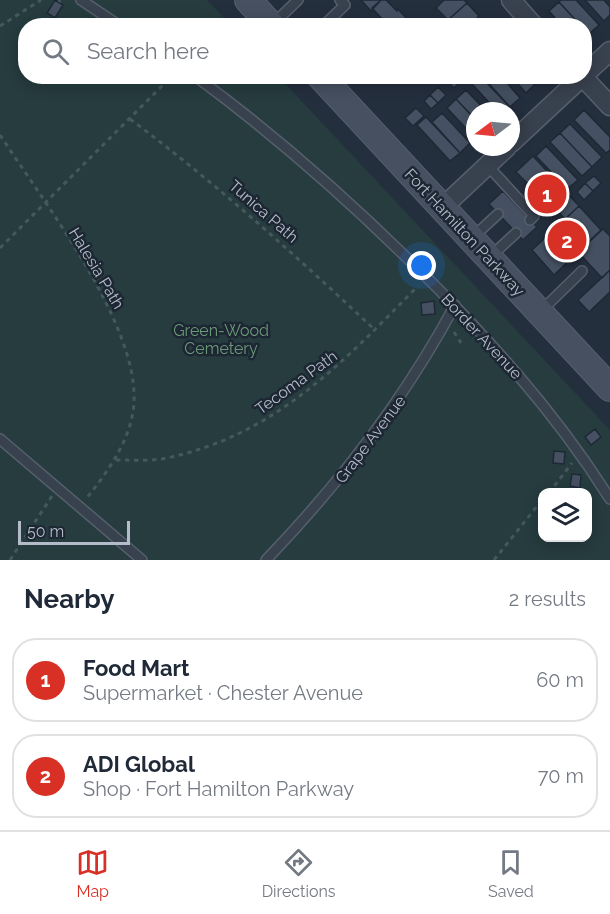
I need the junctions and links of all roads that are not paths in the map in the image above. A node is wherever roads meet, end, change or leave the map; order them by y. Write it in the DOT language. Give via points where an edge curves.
graph roads {
  1 [pos="81,0"];
  2 [pos="248,0"];
  3 [pos="298,0"];
  4 [pos="340,0"];
  5 [pos="511,0"];
  6 [pos="108,18"];
  7 [pos="265,18"];
  8 [pos="279,18"];
  9 [pos="331,18"];
  10 [pos="527,18"];
  11 [pos="610,51"];
  12 [pos="592,68"];
  13 [pos="206,84"];
  14 [pos="328,84"];
  15 [pos="574,84"];
  16 [pos="590,84"];
  17 [pos="610,106"];
  18 [pos="520,135"];
  19 [pos="497,156"];
  20 [pos="487,165"];
  21 [pos="443,207"];
  22 [pos="498,214"];
  23 [pos="530,220"];
  24 [pos="516,233"];
  25 [pos="472,238"];
  26 [pos="490,257"];
  27 [pos="582,271"];
  28 [pos="454,305"];
  29 [pos="539,312"];
  30 [pos="610,388"];
  31 [pos="0,440"];
  32 [pos="610,499"];
  33 [pos="142,560"];
  34 [pos="266,560"];
  1 -- 6 [label="lane"];
  2 -- 7 [label="main road"];
  3 -- 8 [label="lane"];
  4 -- 9 [label="lane" via="345,5"];
  5 -- 10 [label="street"];
  11 -- 12 [label="street"];
  13 -- 28 [label="lane, Border Avenue" via="348,201"];
  14 -- 21 [label="main road, Fort Hamilton Parkway"];
  15 -- 18 [label="street"];
  16 -- 17 [label="street"];
  19 -- 20 [label="street"];
  20 -- 21 [label="street"];
  20 -- 23 [label="lane" via="534,216"];
  21 -- 25 [label="main road, Fort Hamilton Parkway"];
  22 -- 25 [label="lane"];
  24 -- 26 [label="lane"];
  25 -- 26 [label="main road, Fort Hamilton Parkway"];
  26 -- 29 [label="main road, Fort Hamilton Parkway"];
  27 -- 29 [label="lane"];
  28 -- 32 [label="lane, Border Avenue" via="515,370 581,453"];
  28 -- 34 [label="lane, Grape Avenue" via="405,391 366,446 319,505"];
  29 -- 30 [label="main road, Fort Hamilton Parkway"];
  31 -- 33 [label="lane"];
}
